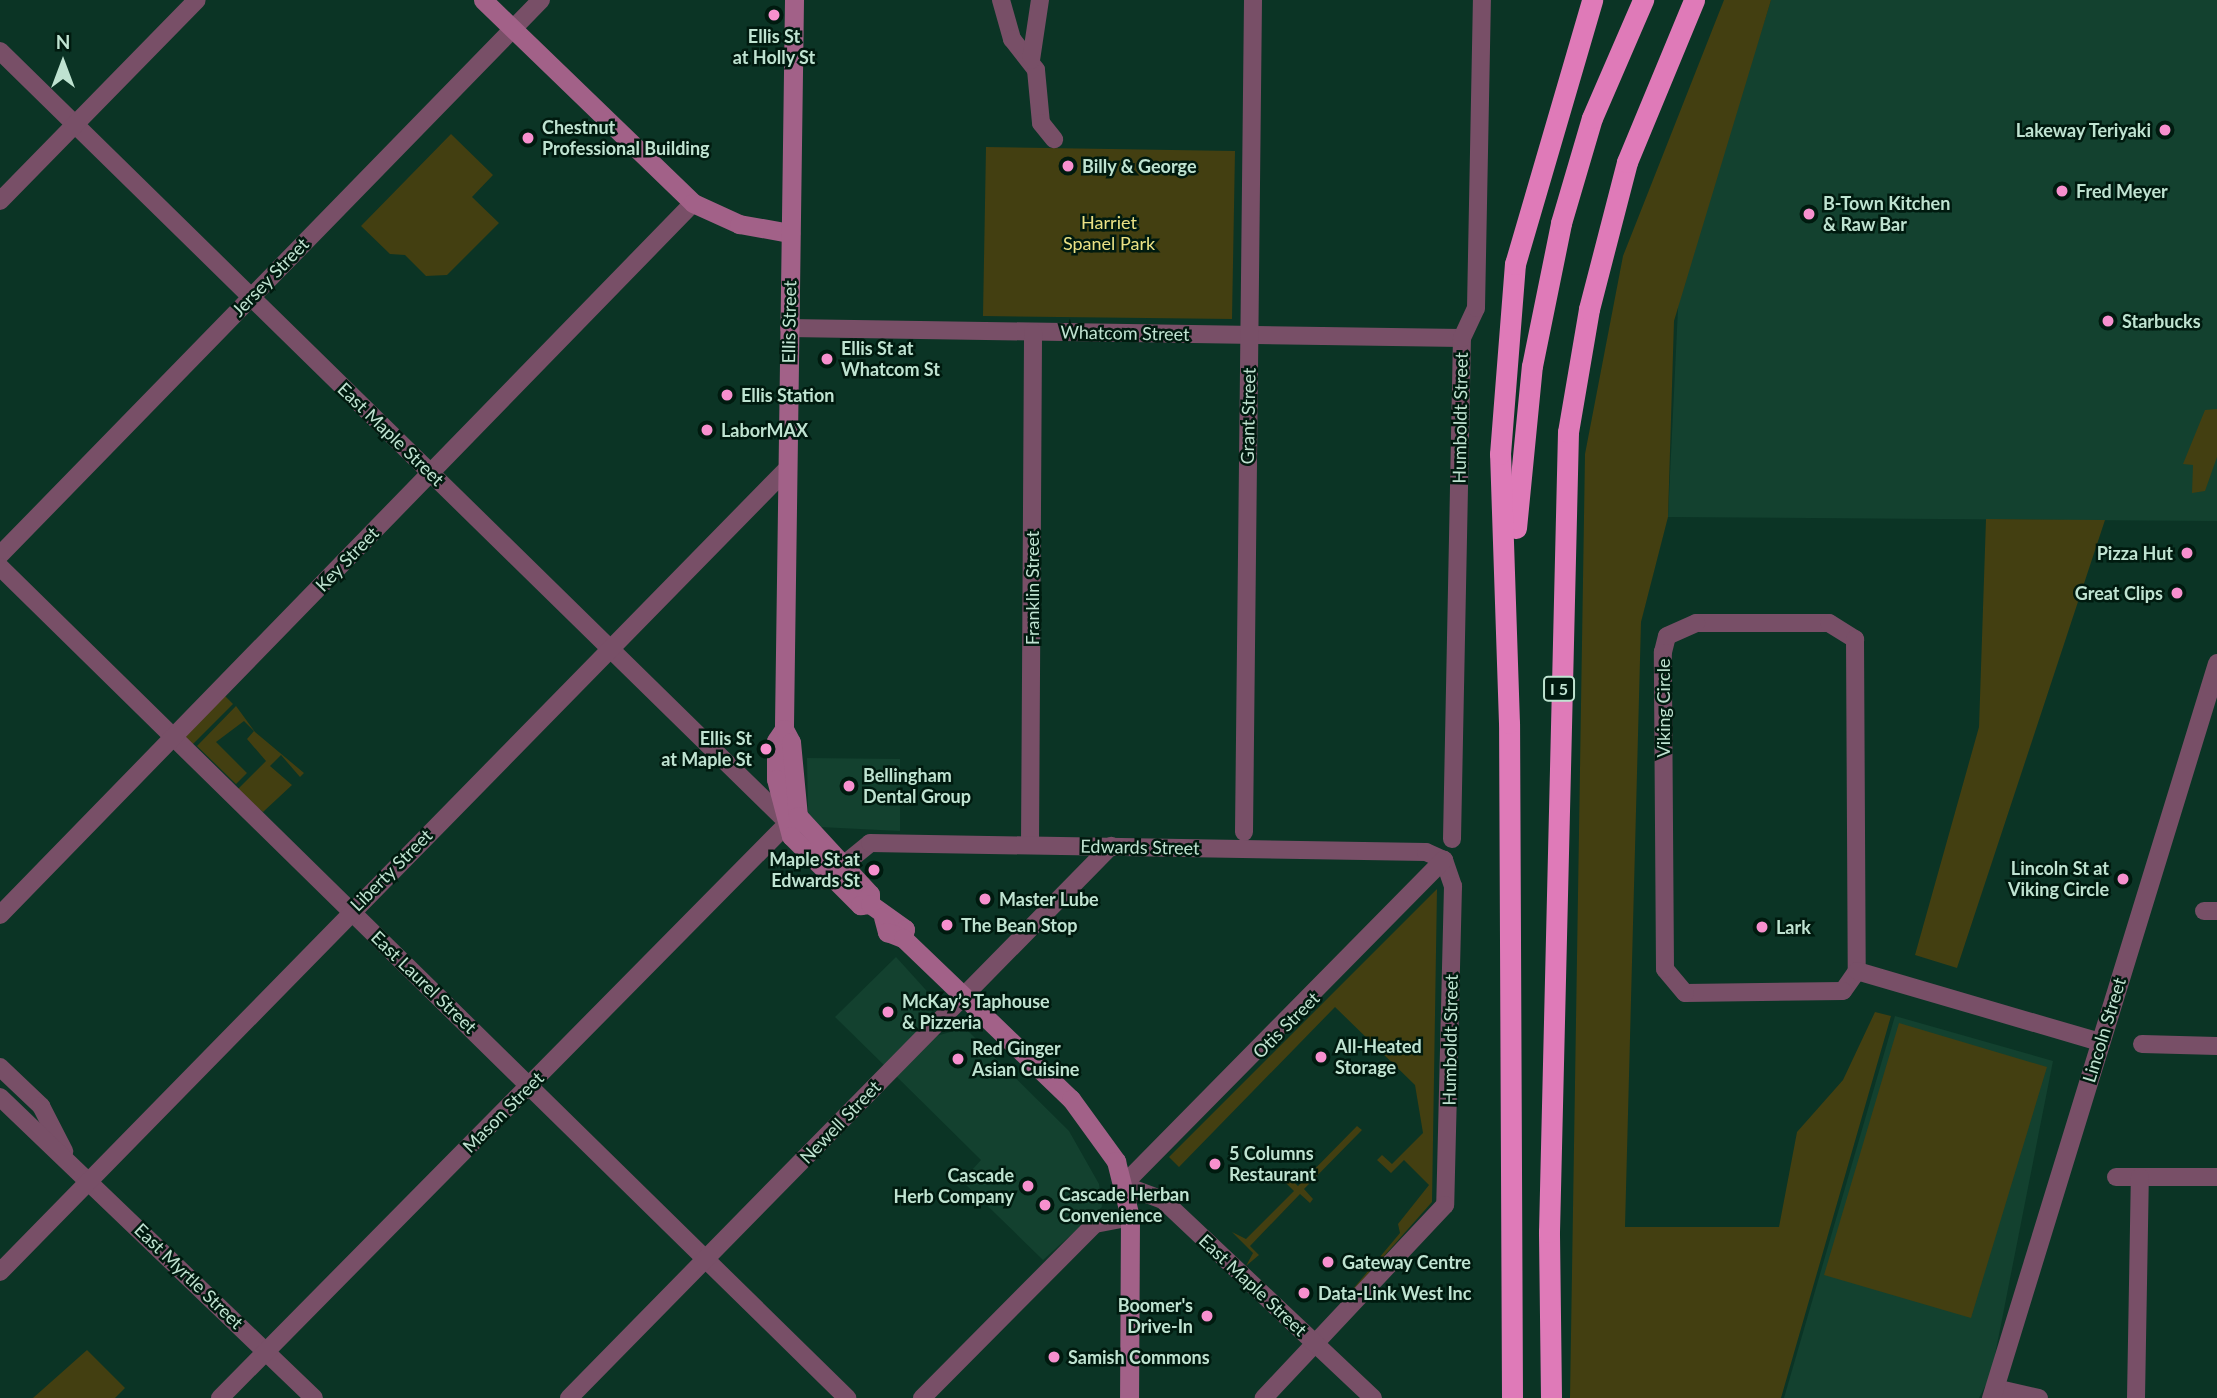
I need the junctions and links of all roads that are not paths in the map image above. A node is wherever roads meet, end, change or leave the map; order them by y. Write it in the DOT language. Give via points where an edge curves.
graph roads {
  1 [pos="197,0"];
  2 [pos="483,0"];
  3 [pos="541,0"];
  4 [pos="794,0"];
  5 [pos="1001,0"];
  6 [pos="1040,0"];
  7 [pos="1253,0"];
  8 [pos="1482,0"];
  9 [pos="1592,0"];
  10 [pos="1643,0"];
  11 [pos="1695,0"];
  12 [pos="512,30"];
  13 [pos="0,51"];
  14 [pos="1031,60"];
  15 [pos="74,124"];
  16 [pos="1054,139"];
  17 [pos="0,201"];
  18 [pos="693,203"];
  19 [pos="790,233"];
  20 [pos="251,297"];
  21 [pos="789,328"];
  22 [pos="1033,331"];
  23 [pos="1249,335"];
  24 [pos="1462,338"];
  25 [pos="787,469"];
  26 [pos="431,473"];
  27 [pos="0,555"];
  28 [pos="0,567"];
  29 [pos="610,648"];
  30 [pos="2217,663"];
  31 [pos="1509,723"];
  32 [pos="173,737"];
  33 [pos="789,821"];
  34 [pos="1244,832"];
  35 [pos="1452,839"];
  36 [pos="1030,845"];
  37 [pos="1111,846"];
  38 [pos="1444,860"];
  39 [pos="842,866"];
  40 [pos="351,911"];
  41 [pos="877,911"];
  42 [pos="0,915"];
  43 [pos="1857,971"];
  44 [pos="964,996"];
  45 [pos="2100,1042"];
  46 [pos="2142,1044"];
  47 [pos="2217,1046"];
  48 [pos="0,1067"];
  49 [pos="529,1086"];
  50 [pos="0,1097"];
  51 [pos="65,1154"];
  52 [pos="2116,1177"];
  53 [pos="2140,1177"];
  54 [pos="2217,1177"];
  55 [pos="93,1182"];
  56 [pos="1123,1185"];
  57 [pos="1130,1217"];
  58 [pos="705,1259"];
  59 [pos="0,1272"];
  60 [pos="1316,1344"];
  61 [pos="266,1352"];
  62 [pos="1993,1393"];
  63 [pos="220,1398"];
  64 [pos="314,1398"];
  65 [pos="569,1398"];
  66 [pos="847,1398"];
  67 [pos="922,1398"];
  68 [pos="1129,1398"];
  69 [pos="1264,1398"];
  70 [pos="1373,1398"];
  71 [pos="1512,1398"];
  72 [pos="1551,1398"];
  73 [pos="2039,1398"];
  74 [pos="2136,1398"];
  1 -- 15 [label="street"];
  2 -- 12 [label="main road"];
  3 -- 12 [label="street, Jersey Street"];
  4 -- 19 [label="main road, Ellis Street"];
  5 -- 14 [label="street" via="1012,39"];
  6 -- 14 [label="street"];
  7 -- 23 [label="street, Grant Street"];
  8 -- 24 [label="street, Humboldt Street" via="1476,308"];
  9 -- 31 [label="highway" via="1515,264 1500,454"];
  10 -- 31 [label="highway" via="1592,118 1561,223 1532,366 1517,498"];
  11 -- 72 [label="highway, I 5" via="1627,162 1589,309 1568,432 1549,1218"];
  12 -- 18 [label="main road"];
  12 -- 20 [label="street, Jersey Street"];
  13 -- 15 [label="street, East Maple Street"];
  14 -- 16 [label="street" via="1041,122"];
  15 -- 17 [label="street"];
  15 -- 20 [label="street, East Maple Street"];
  18 -- 19 [label="main road" via="739,224"];
  18 -- 26 [label="street, Key Street"];
  19 -- 21 [label="main road, Ellis Street"];
  20 -- 26 [label="street, East Maple Street"];
  20 -- 27 [label="street, Jersey Street"];
  21 -- 22 [label="street, Whatcom Street"];
  21 -- 25 [label="main road, Ellis Street"];
  22 -- 23 [label="street, Whatcom Street"];
  22 -- 36 [label="street, Franklin Street"];
  23 -- 24 [label="street, Whatcom Street"];
  23 -- 34 [label="street, Grant Street"];
  24 -- 35 [label="street, Humboldt Street"];
  25 -- 29 [label="street, Liberty Street"];
  25 -- 33 [label="main road, Ellis Street" via="783,729 776,741"];
  26 -- 29 [label="street, East Maple Street"];
  26 -- 32 [label="street, Key Street"];
  28 -- 32 [label="street, East Laurel Street"];
  29 -- 33 [label="street, East Maple Street"];
  29 -- 40 [label="street, Liberty Street"];
  30 -- 45 [label="street, Lincoln Street"];
  31 -- 71 [label="highway"];
  32 -- 40 [label="street, East Laurel Street"];
  32 -- 42 [label="street, Key Street"];
  33 -- 39 [label="main road, East Maple Street"];
  33 -- 41 [label="main road, East Maple Street" via="860,905"];
  33 -- 49 [label="street, Mason Street"];
  36 -- 37 [label="street, Edwards Street"];
  36 -- 39 [label="street, Edwards Street" via="870,843"];
  37 -- 38 [label="street, Edwards Street" via="1426,852"];
  37 -- 44 [label="street, Newell Street"];
  38 -- 56 [label="street, Otis Street"];
  38 -- 60 [label="street, Humboldt Street" via="1453,886 1447,1196 1437,1218"];
  39 -- 41 [label="main road, East Maple Street" via="870,894"];
  40 -- 49 [label="street, East Laurel Street"];
  40 -- 55 [label="street, Liberty Street" via="97,1168"];
  41 -- 44 [label="main road, East Maple Street" via="892,916 905,929 903,938"];
  43 -- 43 [label="street, Viking Circle" via="1855,639 1829,623 1679,626 1663,652 1665,969 1685,993 1760,996 1829,995 1843,991"];
  43 -- 45 [label="street"];
  44 -- 56 [label="main road, East Maple Street" via="1092,1122"];
  44 -- 58 [label="street, Newell Street"];
  45 -- 62 [label="street, Lincoln Street"];
  46 -- 47 [label="street"];
  48 -- 51 [label="street, East Myrtle Street" via="41,1106"];
  49 -- 58 [label="street, East Laurel Street"];
  49 -- 61 [label="street, Mason Street"];
  50 -- 51 [label="street, East Myrtle Street"];
  51 -- 55 [label="street, East Myrtle Street"];
  52 -- 53 [label="street"];
  53 -- 54 [label="street"];
  53 -- 74 [label="street"];
  55 -- 59 [label="street, Liberty Street"];
  55 -- 61 [label="street, East Myrtle Street"];
  56 -- 57 [label="main road"];
  56 -- 60 [label="street, East Maple Street" via="1163,1200"];
  57 -- 67 [label="street" via="1095,1224"];
  57 -- 68 [label="main road"];
  58 -- 65 [label="street, Newell Street"];
  58 -- 66 [label="street, East Laurel Street"];
  60 -- 69 [label="street"];
  60 -- 70 [label="street, East Maple Street"];
  61 -- 63 [label="street, Mason Street"];
  61 -- 64 [label="street, East Myrtle Street"];
  62 -- 73 [label="street"];
}
